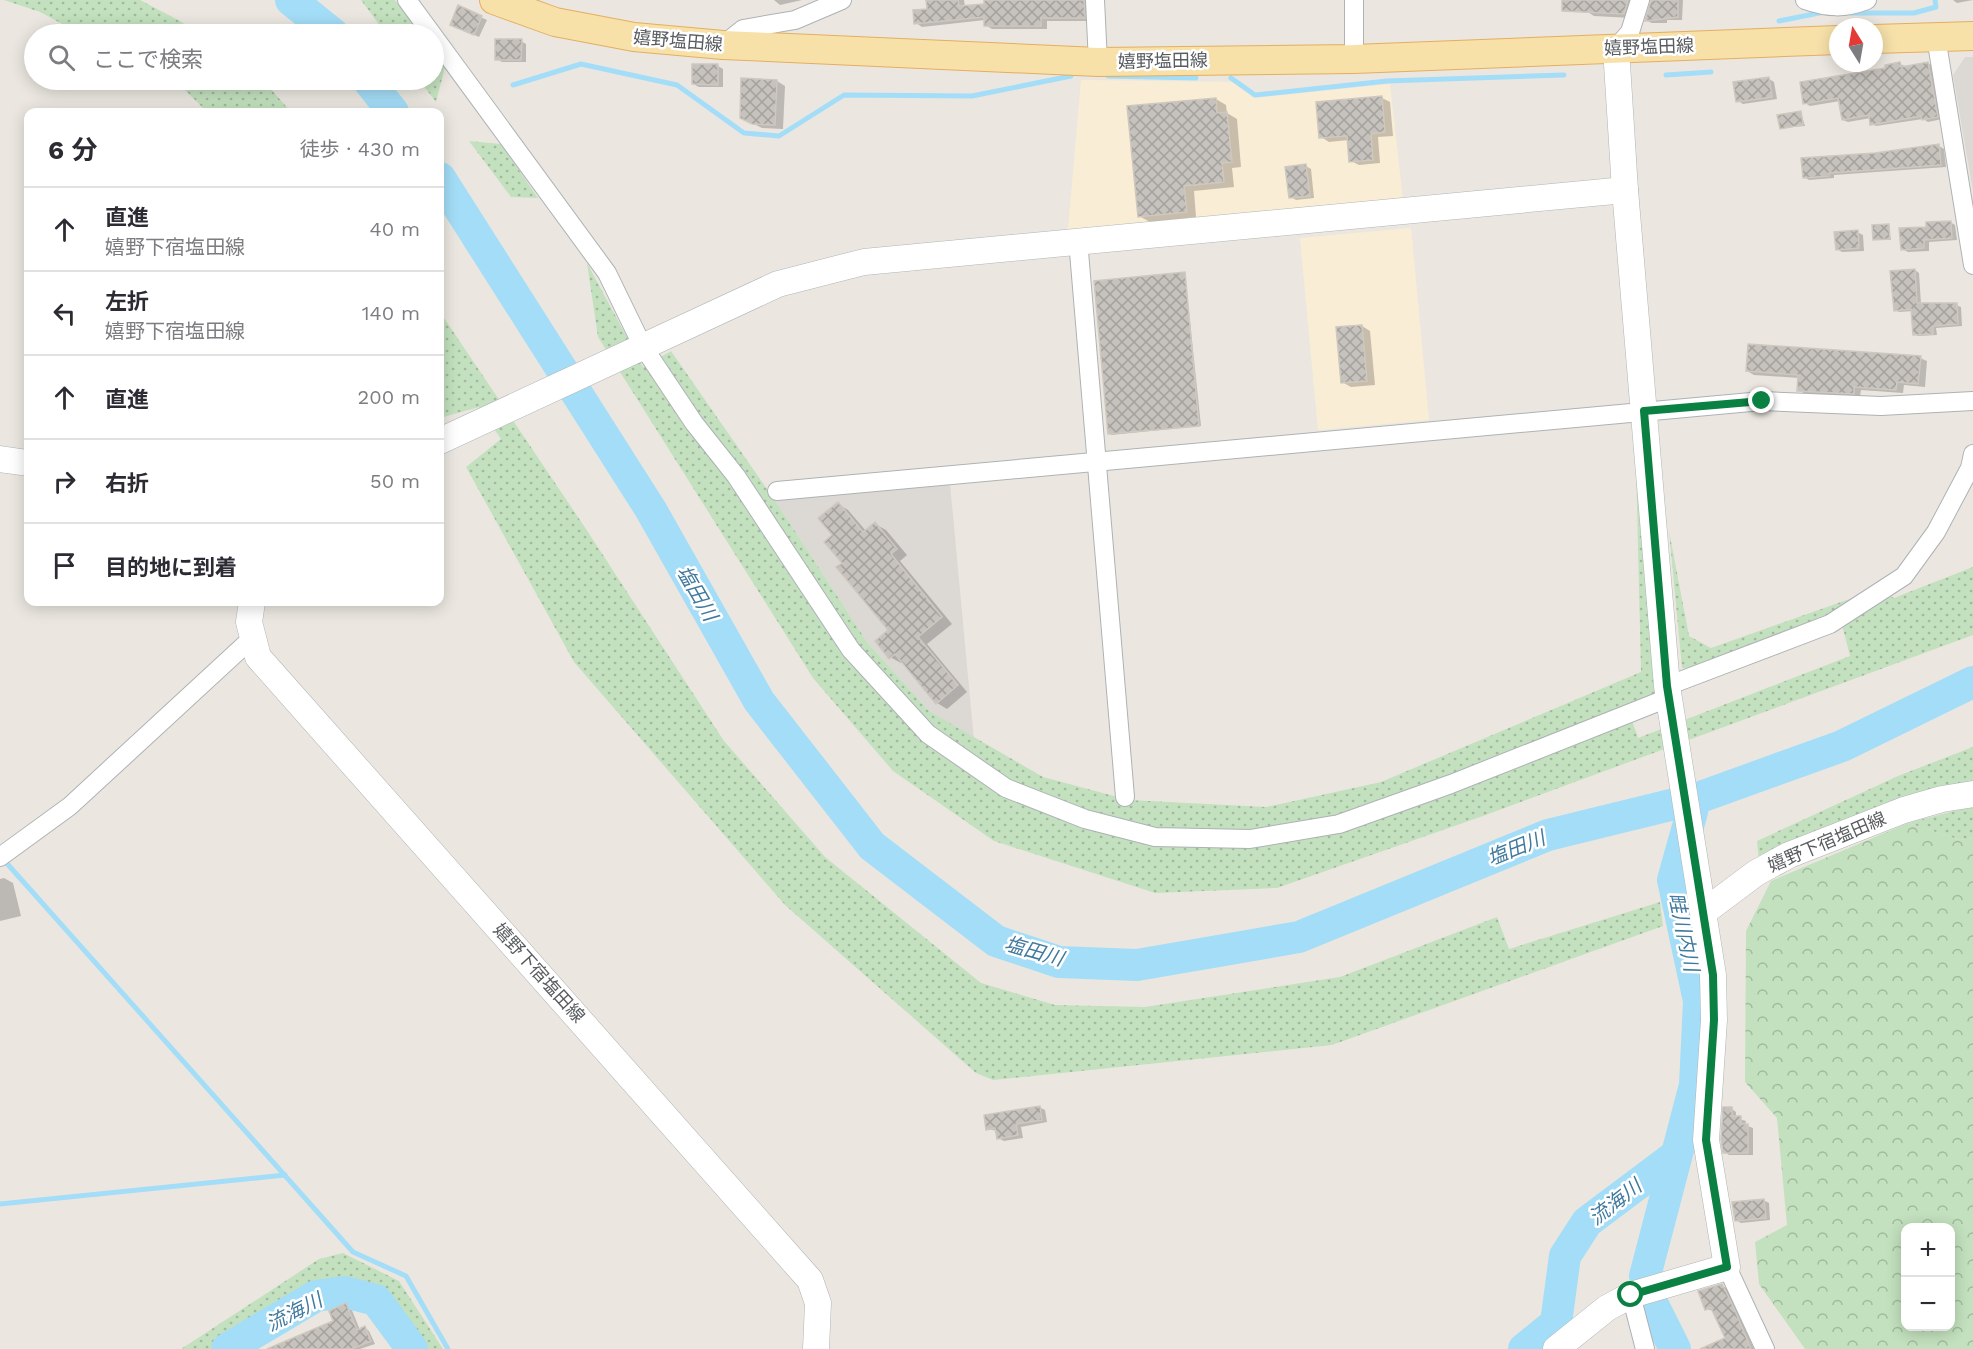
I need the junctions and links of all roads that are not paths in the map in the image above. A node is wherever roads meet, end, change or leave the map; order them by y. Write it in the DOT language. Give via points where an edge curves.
graph roads {
  1 [pos="407,0"];
  2 [pos="494,0"];
  3 [pos="842,0"];
  4 [pos="1095,0"];
  5 [pos="1354,0"];
  6 [pos="1640,0"];
  7 [pos="1805,0"];
  8 [pos="1867,0"];
  9 [pos="425,24"];
  10 [pos="1973,36"];
  11 [pos="1936,37"];
  12 [pos="1883,39"];
  13 [pos="1829,40"];
  14 [pos="723,45"];
  15 [pos="1616,48"];
  16 [pos="444,51"];
  17 [pos="1354,59"];
  18 [pos="1098,62"];
  19 [pos="1625,190"];
  20 [pos="1078,240"];
  21 [pos="1973,265"];
  22 [pos="642,345"];
  23 [pos="1973,401"];
  24 [pos="1644,411"];
  25 [pos="444,439"];
  26 [pos="1973,454"];
  27 [pos="0,459"];
  28 [pos="1096,461"];
  29 [pos="24,462"];
  30 [pos="777,492"];
  31 [pos="251,606"];
  32 [pos="251,639"];
  33 [pos="1668,697"];
  34 [pos="1973,794"];
  35 [pos="1125,797"];
  36 [pos="3,855"];
  37 [pos="1704,912"];
  38 [pos="1727,1267"];
  39 [pos="1631,1295"];
  40 [pos="816,1349"];
  41 [pos="1556,1349"];
  42 [pos="1645,1349"];
  43 [pos="1765,1349"];
  1 -- 9 [label="street"];
  2 -- 14 [label="main road, 嬉野塩田線" via="566,24 634,37"];
  3 -- 14 [label="street" via="795,20 742,29"];
  4 -- 18 [label="street"];
  5 -- 17 [label="street"];
  6 -- 15 [label="street" via="1630,32"];
  7 -- 8 [label="street" via="1826,8 1848,7"];
  10 -- 11 [label="main road"];
  11 -- 12 [label="main road"];
  11 -- 21 [label="street"];
  13 -- 15 [label="main road, 嬉野塩田線"];
  14 -- 18 [label="main road, 嬉野塩田線"];
  15 -- 17 [label="main road, 嬉野塩田線"];
  15 -- 19 [label="street"];
  16 -- 22 [label="street" via="607,273"];
  17 -- 18 [label="main road, 嬉野塩田線"];
  19 -- 20 [label="street"];
  19 -- 24 [label="street"];
  20 -- 22 [label="street" via="864,262 778,284"];
  20 -- 28 [label="street"];
  22 -- 25 [label="street"];
  22 -- 33 [label="street" via="694,423 736,476 851,650 928,734 1006,788 1085,819 1155,837 1250,839 1339,824 1451,784"];
  23 -- 24 [label="street" via="1881,406 1762,401"];
  24 -- 28 [label="street"];
  24 -- 33 [label="street"];
  26 -- 33 [label="street" via="1970,468 1936,532 1904,576 1830,624"];
  27 -- 29 [label="street"];
  28 -- 30 [label="street"];
  28 -- 35 [label="street"];
  31 -- 32 [label="street, 嬉野下宿塩田線"];
  32 -- 36 [label="street" via="70,806"];
  32 -- 40 [label="street, 嬉野下宿塩田線" via="258,657 810,1280 818,1303"];
  33 -- 37 [label="street"];
  34 -- 37 [label="street, 嬉野下宿塩田線" via="1904,810 1790,855 1756,873"];
  37 -- 38 [label="street" via="1713,975 1714,1020 1706,1140"];
  38 -- 39 [label="street"];
  38 -- 43 [label="street"];
  39 -- 41 [label="street" via="1607,1308"];
  39 -- 42 [label="street"];
}
